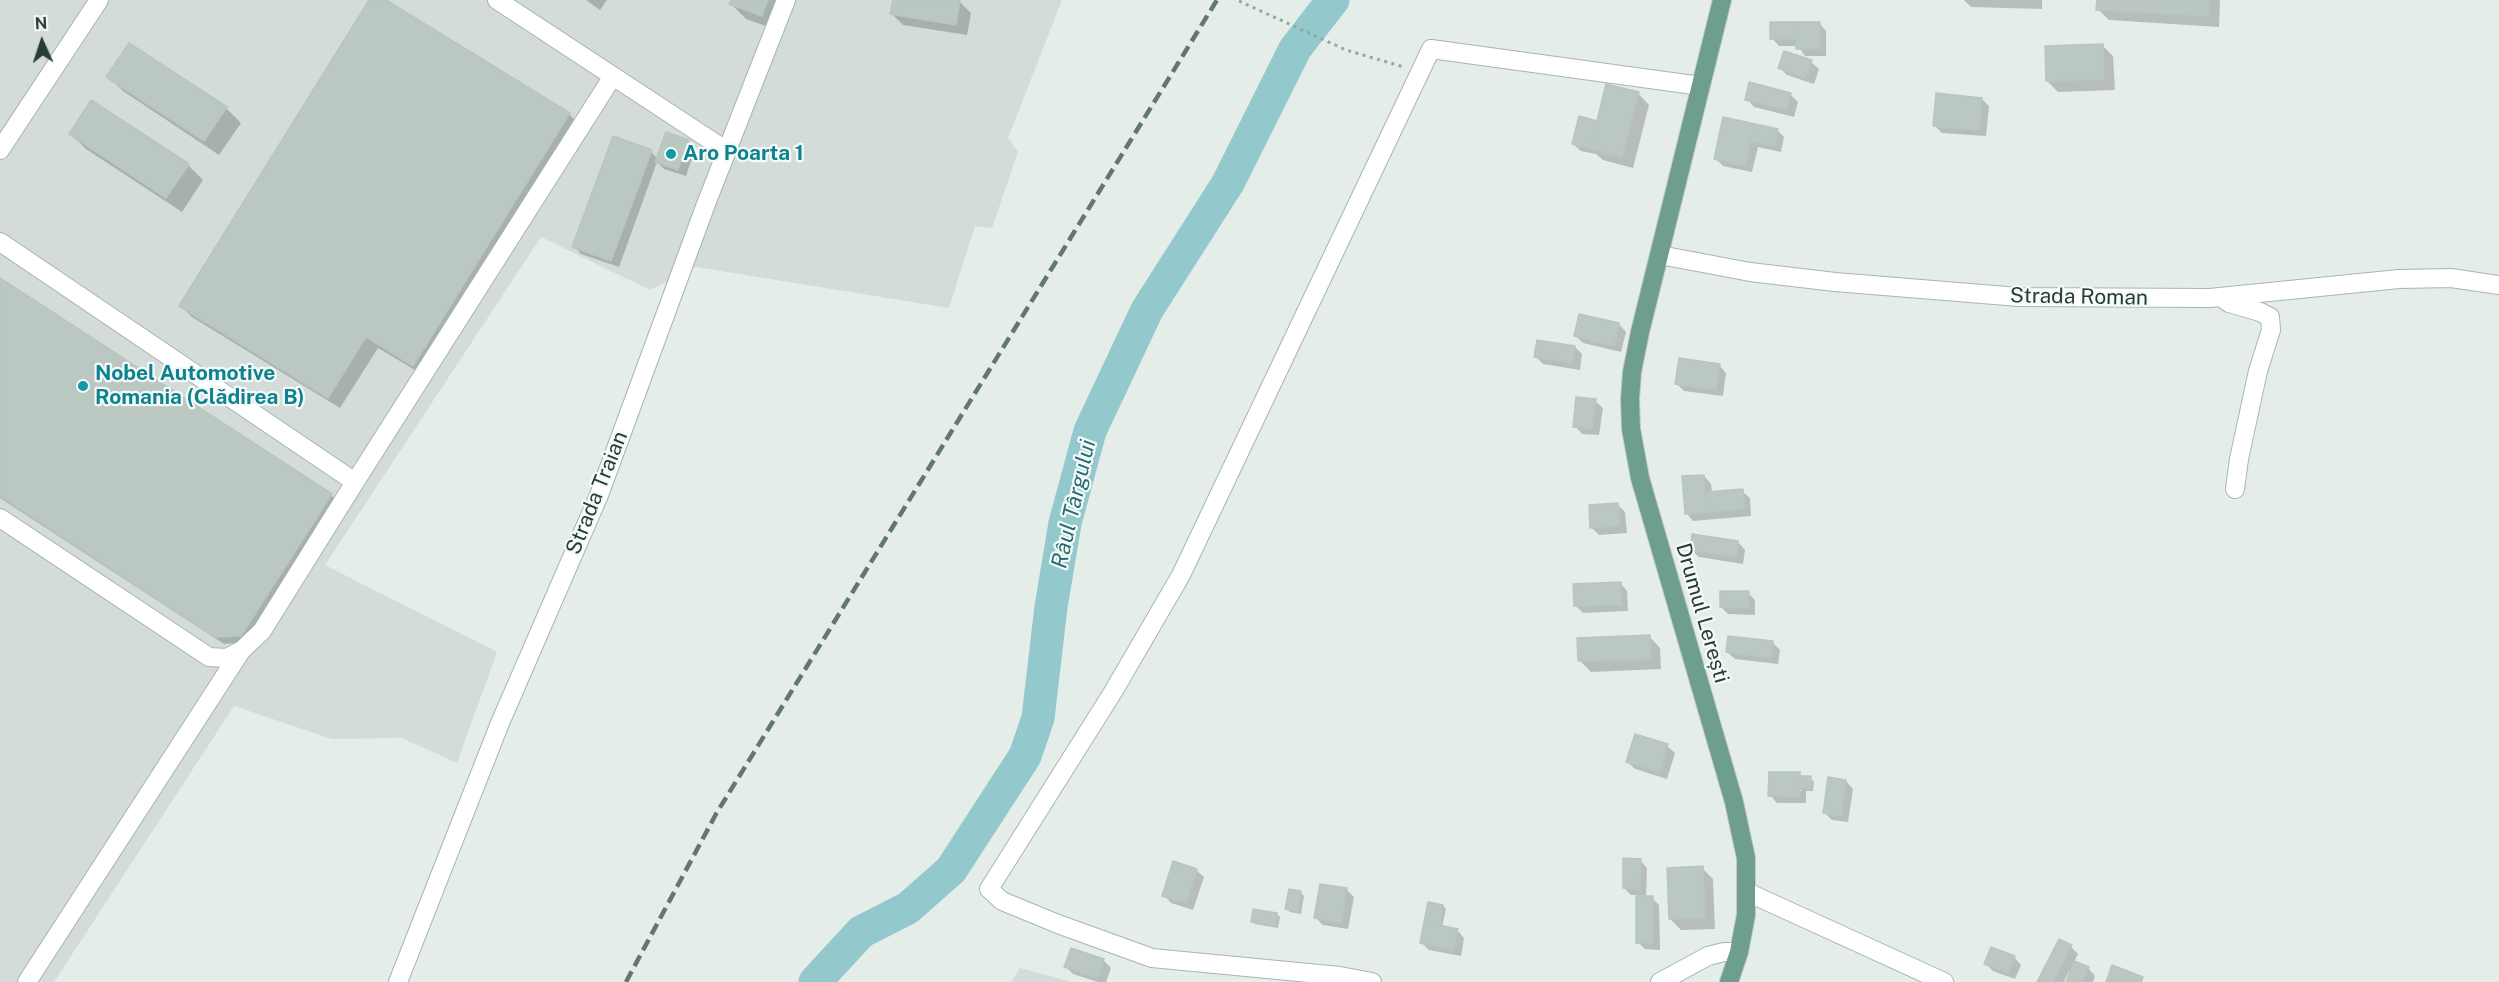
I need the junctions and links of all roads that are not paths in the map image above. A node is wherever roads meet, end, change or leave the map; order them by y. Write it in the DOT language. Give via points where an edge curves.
graph roads {
  1 [pos="99,0"];
  2 [pos="497,0"];
  3 [pos="786,0"];
  4 [pos="1722,0"];
  5 [pos="613,76"];
  6 [pos="1701,86"];
  7 [pos="0,150"];
  8 [pos="727,151"];
  9 [pos="0,242"];
  10 [pos="1660,255"];
  11 [pos="2499,285"];
  12 [pos="2221,297"];
  13 [pos="355,482"];
  14 [pos="2235,489"];
  15 [pos="0,518"];
  16 [pos="242,650"];
  17 [pos="1748,892"];
  18 [pos="1739,952"];
  19 [pos="27,982"];
  20 [pos="398,982"];
  21 [pos="1372,982"];
  22 [pos="1660,982"];
  23 [pos="1730,982"];
  24 [pos="1944,982"];
  1 -- 7 [label="street"];
  2 -- 5 [label="street"];
  3 -- 8 [label="street, Strada Traian"];
  4 -- 6 [label="main road, Drumul Lerești"];
  5 -- 8 [label="street"];
  5 -- 13 [label="street"];
  6 -- 10 [label="main road, Drumul Lerești"];
  6 -- 21 [label="street" via="1431,49 1181,575 1113,692 989,889 1002,901 1152,958"];
  8 -- 20 [label="street, Strada Traian" via="598,495 500,723"];
  9 -- 13 [label="street"];
  10 -- 12 [label="street, Strada Roman" via="1771,275 2019,297"];
  10 -- 17 [label="main road, Drumul Lerești" via="1632,372 1631,429 1652,523 1734,802 1746,858"];
  11 -- 12 [label="street, Strada Roman" via="2451,278 2399,279"];
  12 -- 14 [label="street" via="2270,317 2238,459"];
  13 -- 16 [label="street" via="262,631"];
  15 -- 16 [label="street" via="209,657 227,658"];
  16 -- 19 [label="street"];
  17 -- 18 [label="main road, Drumul Lerești"];
  17 -- 24 [label="street"];
  18 -- 22 [label="street" via="1708,956"];
  18 -- 23 [label="main road, Drumul Lerești"];
}
